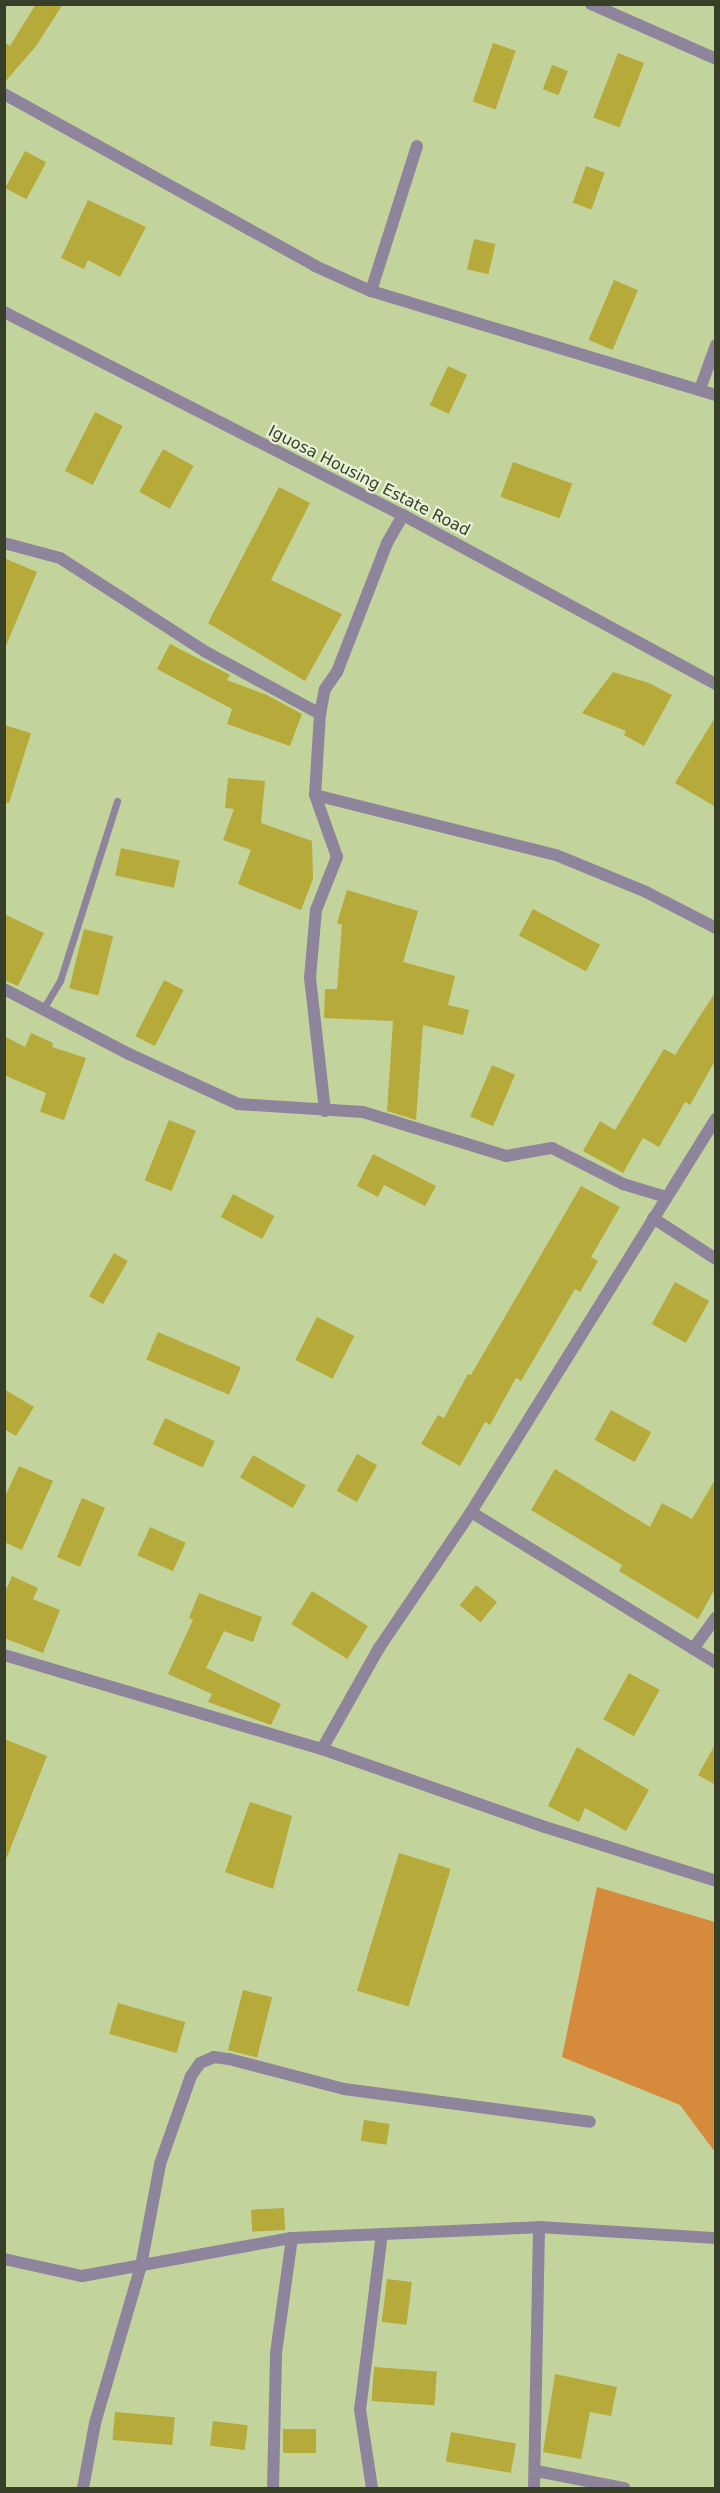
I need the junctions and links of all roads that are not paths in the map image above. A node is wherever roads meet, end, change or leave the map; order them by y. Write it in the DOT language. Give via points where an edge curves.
graph roads {
  1 [pos="591,4"];
  2 [pos="716,58"];
  3 [pos="4,94"];
  4 [pos="417,146"];
  5 [pos="370,291"];
  6 [pos="4,312"];
  7 [pos="716,345"];
  8 [pos="700,389"];
  9 [pos="716,395"];
  10 [pos="403,515"];
  11 [pos="4,543"];
  12 [pos="716,684"];
  13 [pos="320,714"];
  14 [pos="315,795"];
  15 [pos="117,801"];
  16 [pos="716,928"];
  17 [pos="4,988"];
  18 [pos="43,1009"];
  19 [pos="325,1111"];
  20 [pos="716,1119"];
  21 [pos="666,1197"];
  22 [pos="653,1218"];
  23 [pos="716,1259"];
  24 [pos="471,1512"];
  25 [pos="716,1617"];
  26 [pos="693,1649"];
  27 [pos="4,1655"];
  28 [pos="716,1663"];
  29 [pos="322,1749"];
  30 [pos="716,1881"];
  31 [pos="590,2122"];
  32 [pos="538,2227"];
  33 [pos="382,2234"];
  34 [pos="292,2238"];
  35 [pos="716,2238"];
  36 [pos="4,2259"];
  37 [pos="141,2266"];
  38 [pos="536,2471"];
  39 [pos="83,2488"];
  40 [pos="273,2488"];
  41 [pos="372,2488"];
  42 [pos="534,2488"];
  43 [pos="624,2488"];
  1 -- 2 [label="street"];
  3 -- 5 [label="street" via="315,266"];
  4 -- 5 [label="street"];
  5 -- 8 [label="street"];
  6 -- 10 [label="street, Iguosa Housing Estate Road"];
  7 -- 8 [label="street"];
  8 -- 9 [label="street"];
  10 -- 12 [label="street, Iguosa Housing Estate Road"];
  10 -- 13 [label="street" via="387,543 337,672 325,690"];
  11 -- 13 [label="street" via="60,558 206,651"];
  13 -- 14 [label="street"];
  14 -- 16 [label="street" via="556,855 646,892"];
  14 -- 19 [label="street" via="337,857 316,910 310,978"];
  15 -- 18 [label="lane" via="60,981"];
  17 -- 18 [label="street"];
  18 -- 19 [label="street" via="238,1104"];
  19 -- 21 [label="street" via="363,1112 491,1154 506,1156 552,1148 624,1184"];
  20 -- 21 [label="street"];
  21 -- 22 [label="street"];
  22 -- 23 [label="street"];
  22 -- 24 [label="street"];
  24 -- 26 [label="street"];
  24 -- 29 [label="street" via="379,1648"];
  25 -- 26 [label="street"];
  26 -- 28 [label="street"];
  27 -- 29 [label="street"];
  29 -- 30 [label="street" via="545,1827"];
  31 -- 37 [label="street" via="344,2089 214,2057 200,2064 191,2076 160,2164"];
  32 -- 33 [label="street"];
  32 -- 35 [label="street"];
  32 -- 38 [label="street"];
  33 -- 34 [label="street"];
  33 -- 41 [label="street" via="360,2410"];
  34 -- 37 [label="street"];
  34 -- 40 [label="street" via="276,2352"];
  36 -- 37 [label="street" via="82,2276"];
  37 -- 39 [label="street" via="95,2423"];
  38 -- 42 [label="street"];
  38 -- 43 [label="street"];
}
